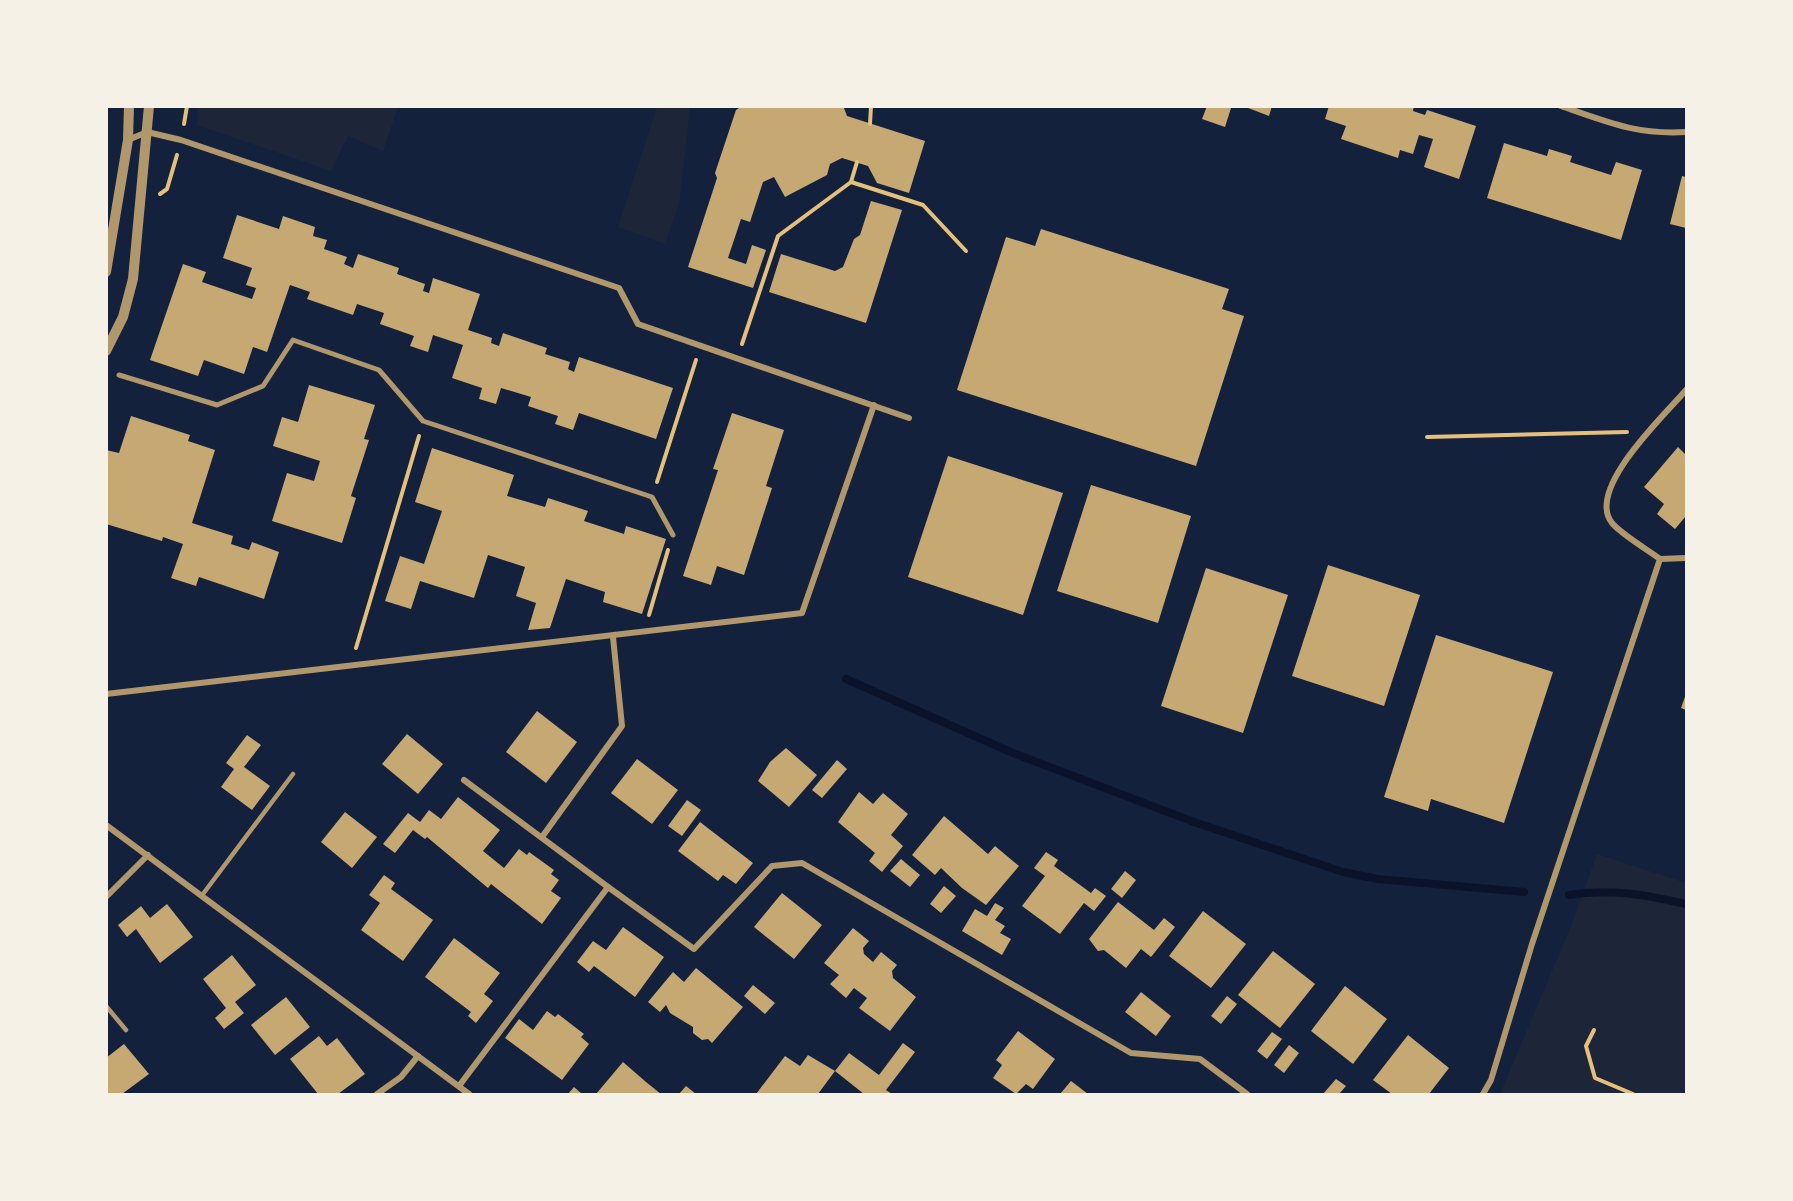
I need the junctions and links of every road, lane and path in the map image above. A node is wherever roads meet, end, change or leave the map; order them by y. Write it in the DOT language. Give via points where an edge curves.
graph roads {
  1 [pos="129,106"];
  2 [pos="149,106"];
  3 [pos="187,106"];
  4 [pos="871,106"];
  5 [pos="1561,106"];
  6 [pos="870,124"];
  7 [pos="147,132"];
  8 [pos="1686,132"];
  9 [pos="128,140"];
  10 [pos="182,140"];
  11 [pos="857,162"];
  12 [pos="851,182"];
  13 [pos="141,206"];
  14 [pos="966,251"];
  15 [pos="106,272"];
  16 [pos="701,346"];
  17 [pos="106,351"];
  18 [pos="737,358"];
  19 [pos="119,375"];
  20 [pos="1686,390"];
  21 [pos="874,405"];
  22 [pos="909,418"];
  23 [pos="1650,432"];
  24 [pos="1427,437"];
  25 [pos="417,443"];
  26 [pos="652,497"];
  27 [pos="673,535"];
  28 [pos="1686,558"];
  29 [pos="1660,559"];
  30 [pos="643,633"];
  31 [pos="614,637"];
  32 [pos="352,663"];
  33 [pos="106,693"];
  34 [pos="293,774"];
  35 [pos="464,780"];
  36 [pos="106,825"];
  37 [pos="542,837"];
  38 [pos="148,855"];
  39 [pos="608,886"];
  40 [pos="203,894"];
  41 [pos="106,897"];
  42 [pos="106,1006"];
  43 [pos="126,1030"];
  44 [pos="1594,1030"];
  45 [pos="418,1056"];
  46 [pos="459,1086"];
  47 [pos="377,1095"];
  48 [pos="469,1095"];
  49 [pos="1247,1095"];
  50 [pos="1483,1095"];
  51 [pos="1633,1095"];
  1 -- 9 [label="street"];
  2 -- 7 [label="street"];
  3 -- 10 [label="path"];
  4 -- 6 [label="path"];
  5 -- 8 [label="street" via="1632,130 1655,134"];
  7 -- 9 [label="street"];
  7 -- 10 [label="street"];
  7 -- 13 [label="street"];
  9 -- 15 [label="street"];
  10 -- 13 [label="path" via="167,189"];
  10 -- 16 [label="street" via="619,288 638,324"];
  11 -- 12 [label="path"];
  12 -- 14 [label="path" via="923,205"];
  12 -- 18 [label="path" via="778,236"];
  13 -- 17 [label="street" via="133,279 123,317"];
  16 -- 18 [label="street"];
  16 -- 26 [label="path"];
  18 -- 21 [label="street"];
  19 -- 26 [label="street" via="217,405 263,386 293,340 379,370 423,421"];
  20 -- 23 [label="street"];
  21 -- 22 [label="street"];
  21 -- 30 [label="street" via="802,613"];
  23 -- 24 [label="path"];
  23 -- 29 [label="street" via="1614,476 1606,495 1606,509 1612,523"];
  25 -- 32 [label="path"];
  26 -- 27 [label="street"];
  27 -- 30 [label="path"];
  28 -- 29 [label="street"];
  29 -- 50 [label="street"];
  30 -- 31 [label="street"];
  31 -- 32 [label="street"];
  31 -- 37 [label="street" via="622,726"];
  32 -- 33 [label="street"];
  34 -- 40 [label="lane"];
  35 -- 37 [label="street"];
  36 -- 38 [label="street"];
  37 -- 39 [label="street"];
  38 -- 40 [label="street"];
  38 -- 41 [label="street"];
  39 -- 46 [label="street"];
  39 -- 49 [label="street" via="694,949 772,866 801,863 1131,1053 1200,1059"];
  40 -- 45 [label="street"];
  42 -- 43 [label="lane"];
  44 -- 51 [label="path" via="1587,1046 1595,1078"];
  45 -- 46 [label="street"];
  45 -- 47 [label="street" via="401,1077"];
  46 -- 48 [label="street"];
}
